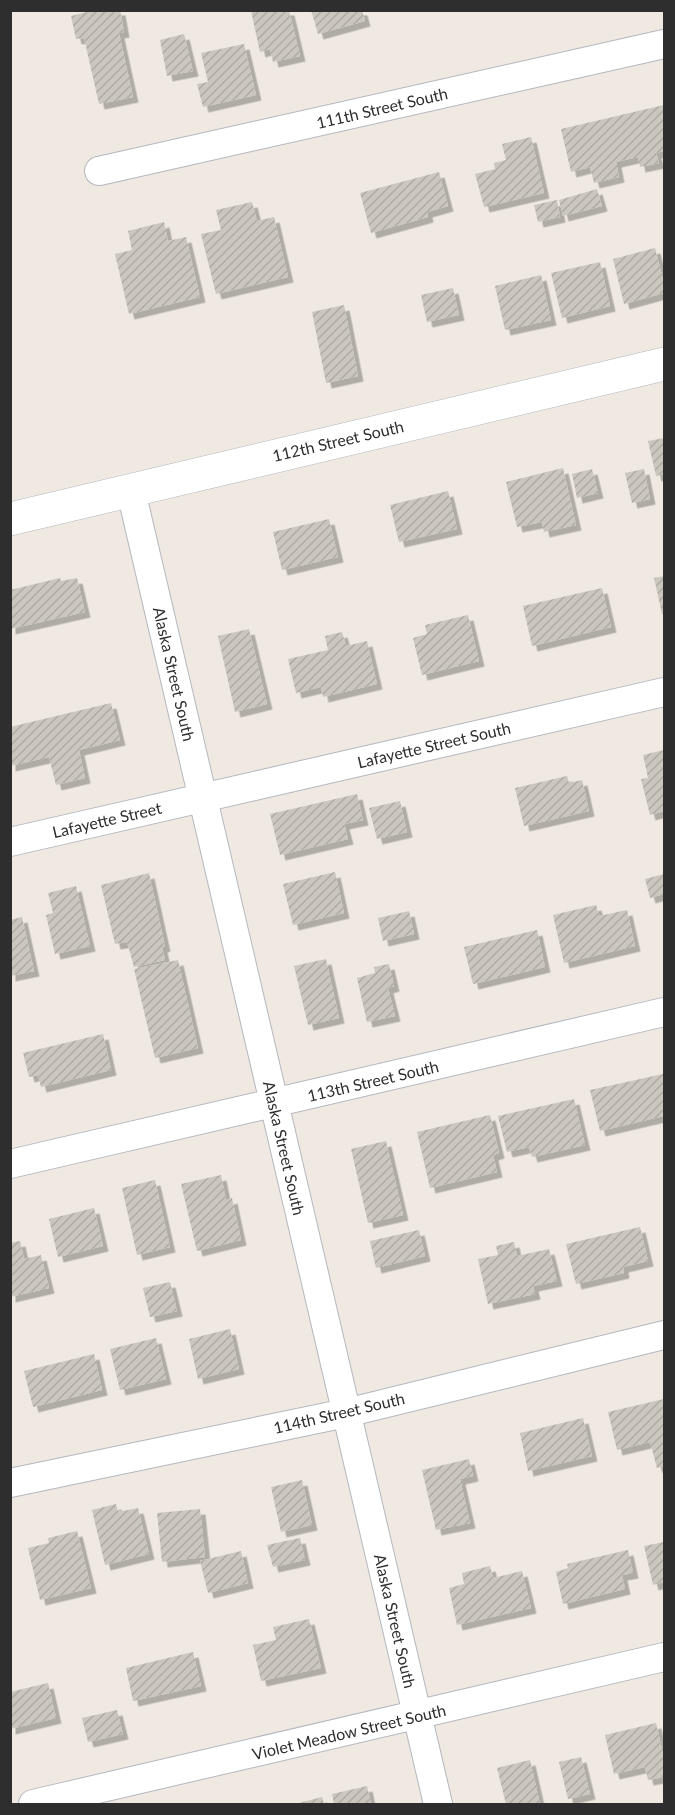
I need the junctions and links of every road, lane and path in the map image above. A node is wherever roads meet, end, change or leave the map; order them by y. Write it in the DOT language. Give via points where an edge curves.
graph roads {
  1 [pos="664,44"];
  2 [pos="99,171"];
  3 [pos="664,363"];
  4 [pos="131,491"];
  5 [pos="10,519"];
  6 [pos="664,692"];
  7 [pos="203,798"];
  8 [pos="10,842"];
  9 [pos="664,1012"];
  10 [pos="274,1104"];
  11 [pos="10,1164"];
  12 [pos="664,1335"];
  13 [pos="346,1413"];
  14 [pos="10,1483"];
  15 [pos="664,1657"];
  16 [pos="417,1716"];
  17 [pos="33,1804"];
  18 [pos="438,1804"];
  1 -- 2 [label="street, 111th Street South"];
  3 -- 4 [label="main road, 112th Street South"];
  4 -- 5 [label="main road, 112th Street South"];
  4 -- 7 [label="street, Alaska Street South"];
  6 -- 7 [label="street, Lafayette Street South"];
  7 -- 8 [label="street, Lafayette Street"];
  7 -- 10 [label="street, Alaska Street South"];
  9 -- 10 [label="street, 113th Street South"];
  10 -- 11 [label="street, 113th Street South"];
  10 -- 13 [label="street, Alaska Street South"];
  12 -- 13 [label="street, 114th Street South"];
  13 -- 14 [label="street, 114th Street South"];
  13 -- 16 [label="street, Alaska Street South"];
  15 -- 16 [label="street, Violet Meadow Street South"];
  16 -- 17 [label="street, Violet Meadow Street South"];
  16 -- 18 [label="street, Alaska Street South"];
}
